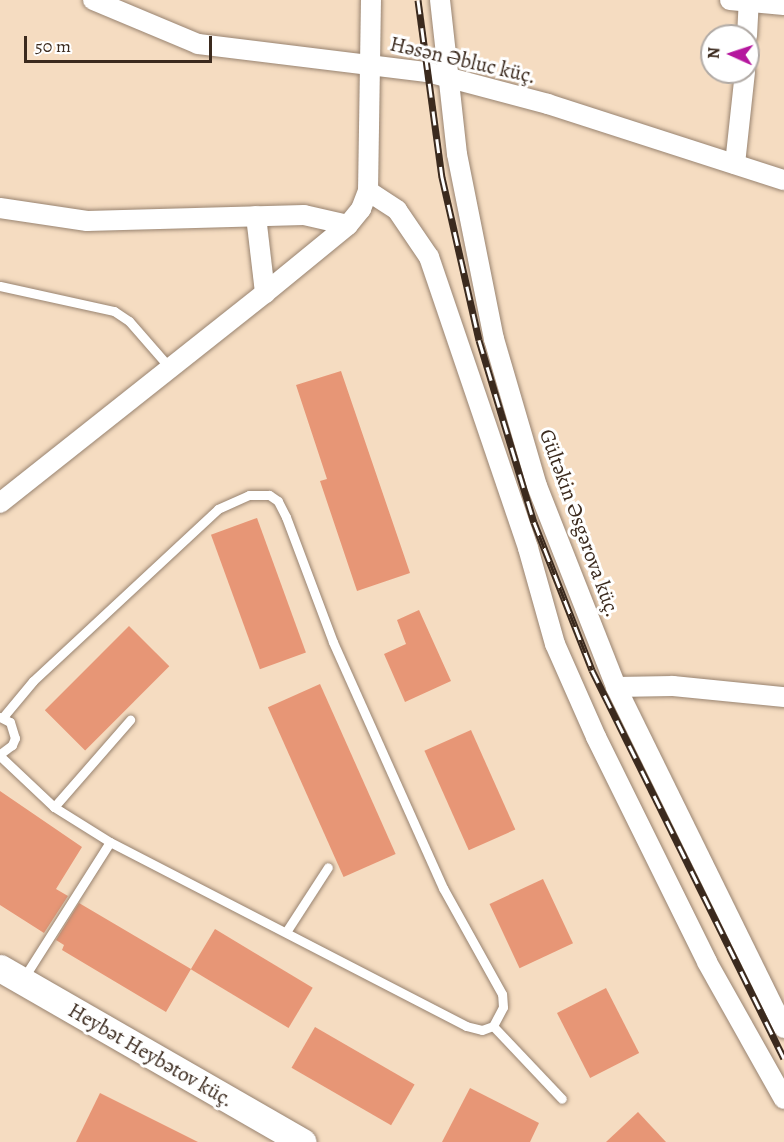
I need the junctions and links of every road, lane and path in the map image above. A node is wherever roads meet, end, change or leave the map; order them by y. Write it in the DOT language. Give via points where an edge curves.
graph roads {
  1 [pos="93,0"];
  2 [pos="371,0"];
  3 [pos="440,0"];
  4 [pos="740,1"];
  5 [pos="784,5"];
  6 [pos="745,24"];
  7 [pos="372,64"];
  8 [pos="449,77"];
  9 [pos="744,84"];
  10 [pos="735,164"];
  11 [pos="784,180"];
  12 [pos="368,191"];
  13 [pos="0,208"];
  14 [pos="256,216"];
  15 [pos="348,225"];
  16 [pos="0,286"];
  17 [pos="265,293"];
  18 [pos="170,368"];
  19 [pos="0,503"];
  20 [pos="616,687"];
  21 [pos="784,698"];
  22 [pos="2,717"];
  23 [pos="130,720"];
  24 [pos="0,755"];
  25 [pos="54,807"];
  26 [pos="110,842"];
  27 [pos="328,867"];
  28 [pos="286,932"];
  29 [pos="11,974"];
  30 [pos="776,991"];
  31 [pos="493,1026"];
  32 [pos="784,1028"];
  33 [pos="562,1099"];
  34 [pos="784,1099"];
  35 [pos="303,1142"];
  1 -- 7 [label="street, Həsən Əbluc küç." via="198,44"];
  2 -- 7 [label="street"];
  3 -- 8 [label="street, Gültəkin Əsgərova küç."];
  4 -- 5 [label="street"];
  4 -- 6 [label="street"];
  7 -- 8 [label="street, Həsən Əbluc küç."];
  7 -- 12 [label="street"];
  8 -- 10 [label="street, Həsən Əbluc küç."];
  8 -- 20 [label="street, Gültəkin Əsgərova küç." via="457,154 494,339 537,486"];
  9 -- 10 [label="street"];
  10 -- 11 [label="street, Həsən Əbluc küç."];
  12 -- 15 [label="street" via="361,209"];
  12 -- 34 [label="street" via="397,210 429,257 528,548 555,644 596,737 707,962"];
  13 -- 14 [label="street" via="87,221"];
  14 -- 15 [label="street" via="304,214"];
  14 -- 17 [label="street"];
  15 -- 17 [label="street"];
  16 -- 18 [label="lane" via="114,310 129,321"];
  17 -- 18 [label="street"];
  18 -- 19 [label="street"];
  20 -- 21 [label="street" via="673,686"];
  20 -- 30 [label="street, Gültəkin Əsgərova küç."];
  22 -- 24 [label="lane" via="14,729 15,738 7,752"];
  22 -- 31 [label="lane" via="33,681 218,509 249,495 268,495 278,501 333,642 443,888 502,994 503,1006"];
  23 -- 25 [label="lane"];
  24 -- 25 [label="lane"];
  25 -- 26 [label="lane"];
  26 -- 28 [label="lane"];
  26 -- 29 [label="lane"];
  27 -- 28 [label="lane"];
  28 -- 31 [label="lane" via="466,1026 482,1030"];
  29 -- 35 [label="main road, Heybət Heybətov küç."];
  30 -- 32 [label="street, Gültəkin Əsgərova küç."];
  31 -- 33 [label="lane"];
}
